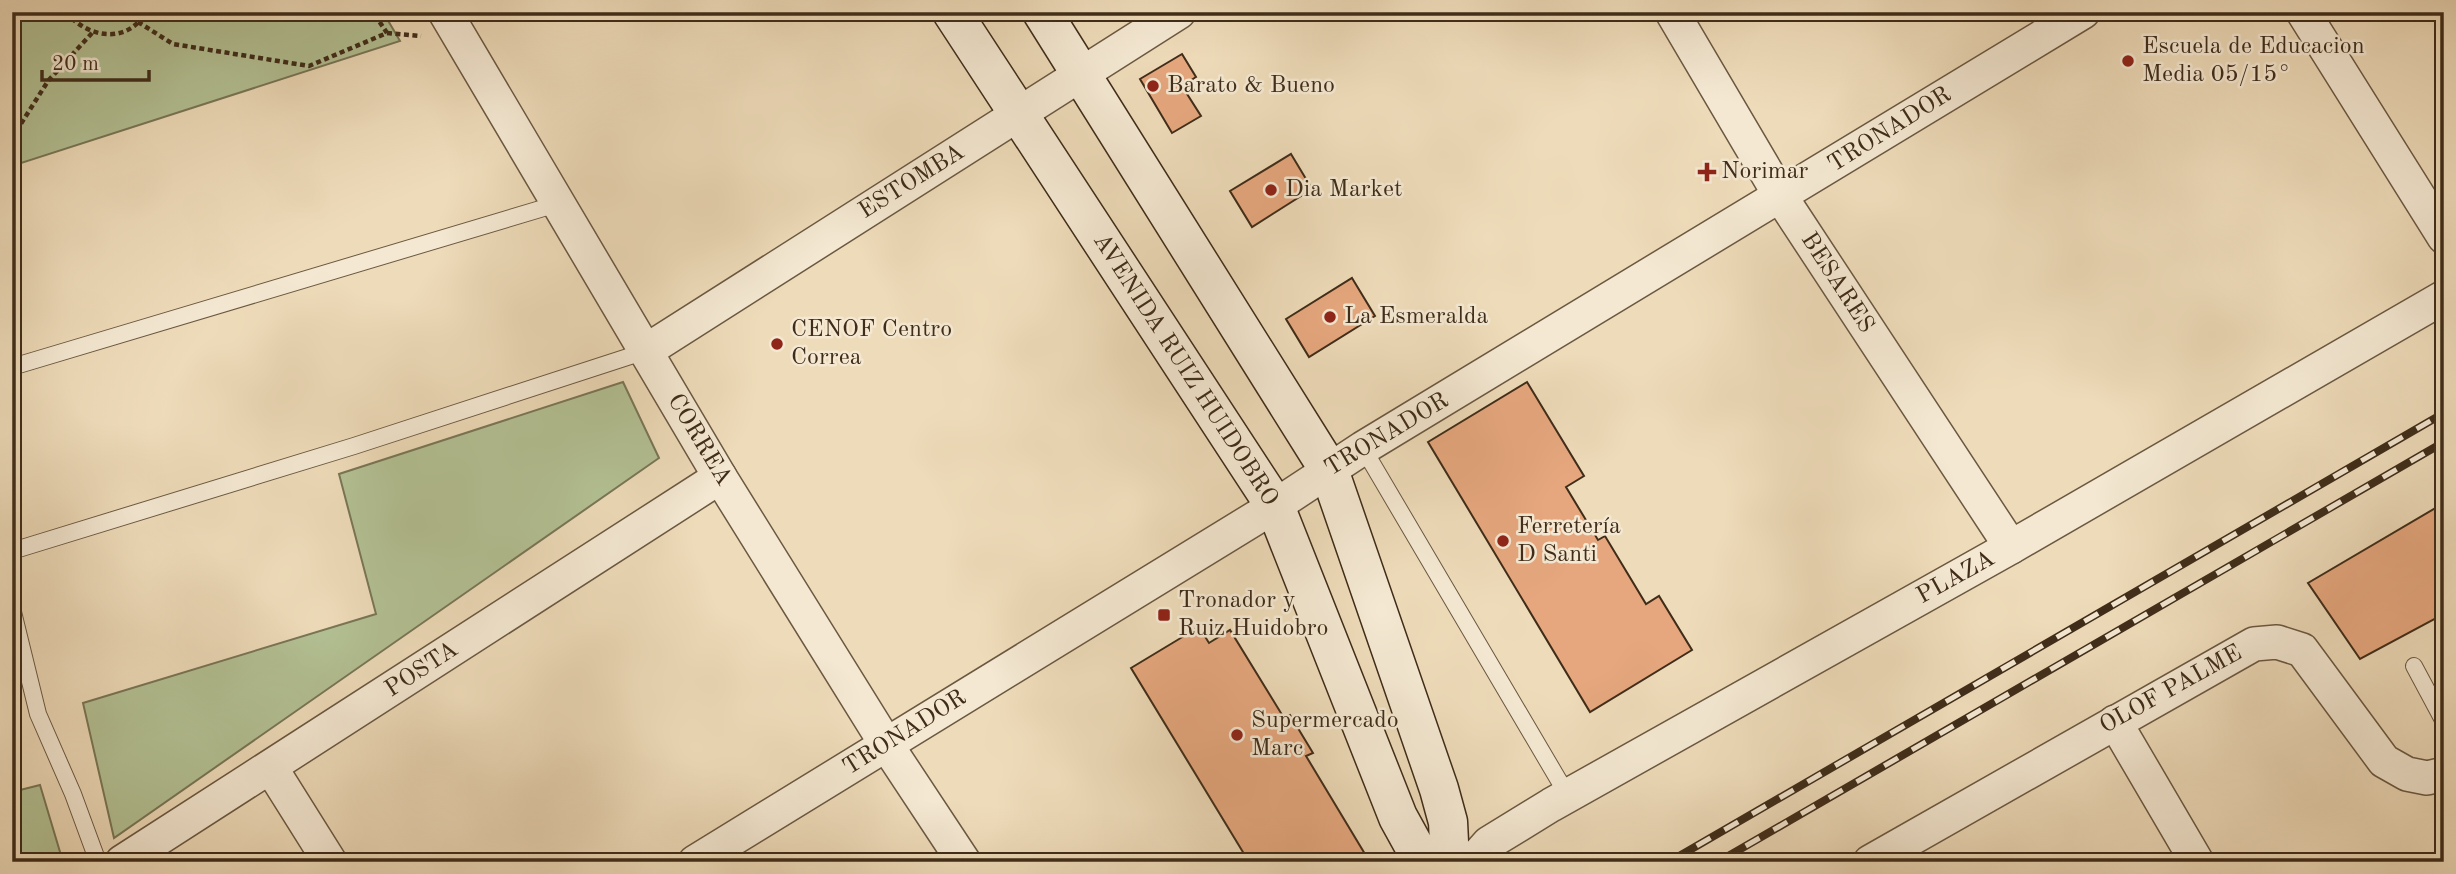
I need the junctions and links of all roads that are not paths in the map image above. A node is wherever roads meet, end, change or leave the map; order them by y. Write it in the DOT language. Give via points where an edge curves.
graph roads {
  1 [pos="444,12"];
  2 [pos="952,12"];
  3 [pos="1042,12"];
  4 [pos="1179,12"];
  5 [pos="1672,12"];
  6 [pos="2083,12"];
  7 [pos="2303,12"];
  8 [pos="1082,72"];
  9 [pos="1018,114"];
  10 [pos="1781,197"];
  11 [pos="557,204"];
  12 [pos="2444,237"];
  13 [pos="2444,297"];
  14 [pos="646,351"];
  15 [pos="12,367"];
  16 [pos="1363,448"];
  17 [pos="1329,470"];
  18 [pos="720,477"];
  19 [pos="1275,506"];
  20 [pos="2011,547"];
  21 [pos="12,551"];
  22 [pos="12,608"];
  23 [pos="2414,666"];
  24 [pos="2115,722"];
  25 [pos="2444,722"];
  26 [pos="886,744"];
  27 [pos="271,768"];
  28 [pos="2444,774"];
  29 [pos="1568,796"];
  30 [pos="98,862"];
  31 [pos="122,862"];
  32 [pos="330,862"];
  33 [pos="695,862"];
  34 [pos="964,862"];
  35 [pos="1430,862"];
  36 [pos="1450,862"];
  37 [pos="1472,862"];
  38 [pos="1870,862"];
  39 [pos="2197,862"];
  1 -- 11 [label="street, CORREA"];
  2 -- 9 [label="main road, AVENIDA RUIZ HUIDOBRO"];
  3 -- 8 [label="main road"];
  4 -- 8 [label="street, ESTOMBA"];
  5 -- 10 [label="street, BESARES"];
  6 -- 10 [label="street, TRONADOR"];
  7 -- 12 [label="street"];
  8 -- 9 [label="street, ESTOMBA"];
  8 -- 17 [label="main road"];
  9 -- 14 [label="street, ESTOMBA"];
  9 -- 19 [label="main road, AVENIDA RUIZ HUIDOBRO"];
  10 -- 16 [label="street, TRONADOR"];
  10 -- 20 [label="street, BESARES"];
  11 -- 14 [label="street, CORREA"];
  11 -- 15 [label="lane"];
  13 -- 20 [label="street, PLAZA"];
  14 -- 18 [label="street, CORREA"];
  14 -- 21 [label="lane"];
  16 -- 17 [label="street, TRONADOR"];
  16 -- 29 [label="lane"];
  17 -- 19 [label="street, TRONADOR"];
  17 -- 36 [label="main road" via="1439,789 1448,822"];
  18 -- 26 [label="street, CORREA"];
  18 -- 27 [label="street, POSTA"];
  19 -- 26 [label="street, TRONADOR"];
  19 -- 35 [label="main road, AVENIDA RUIZ HUIDOBRO" via="1398,817 1414,846"];
  20 -- 29 [label="street, PLAZA"];
  22 -- 30 [label="lane" via="38,714"];
  23 -- 25 [label="lane"];
  24 -- 28 [label="street, OLOF PALME" via="2254,644 2277,642 2302,650 2384,761 2407,774 2427,778"];
  24 -- 38 [label="street, OLOF PALME"];
  24 -- 39 [label="street"];
  26 -- 33 [label="street, TRONADOR"];
  26 -- 34 [label="street, CORREA"];
  27 -- 31 [label="street, POSTA"];
  27 -- 32 [label="street"];
  29 -- 37 [label="street, PLAZA" via="1489,843"];
}
